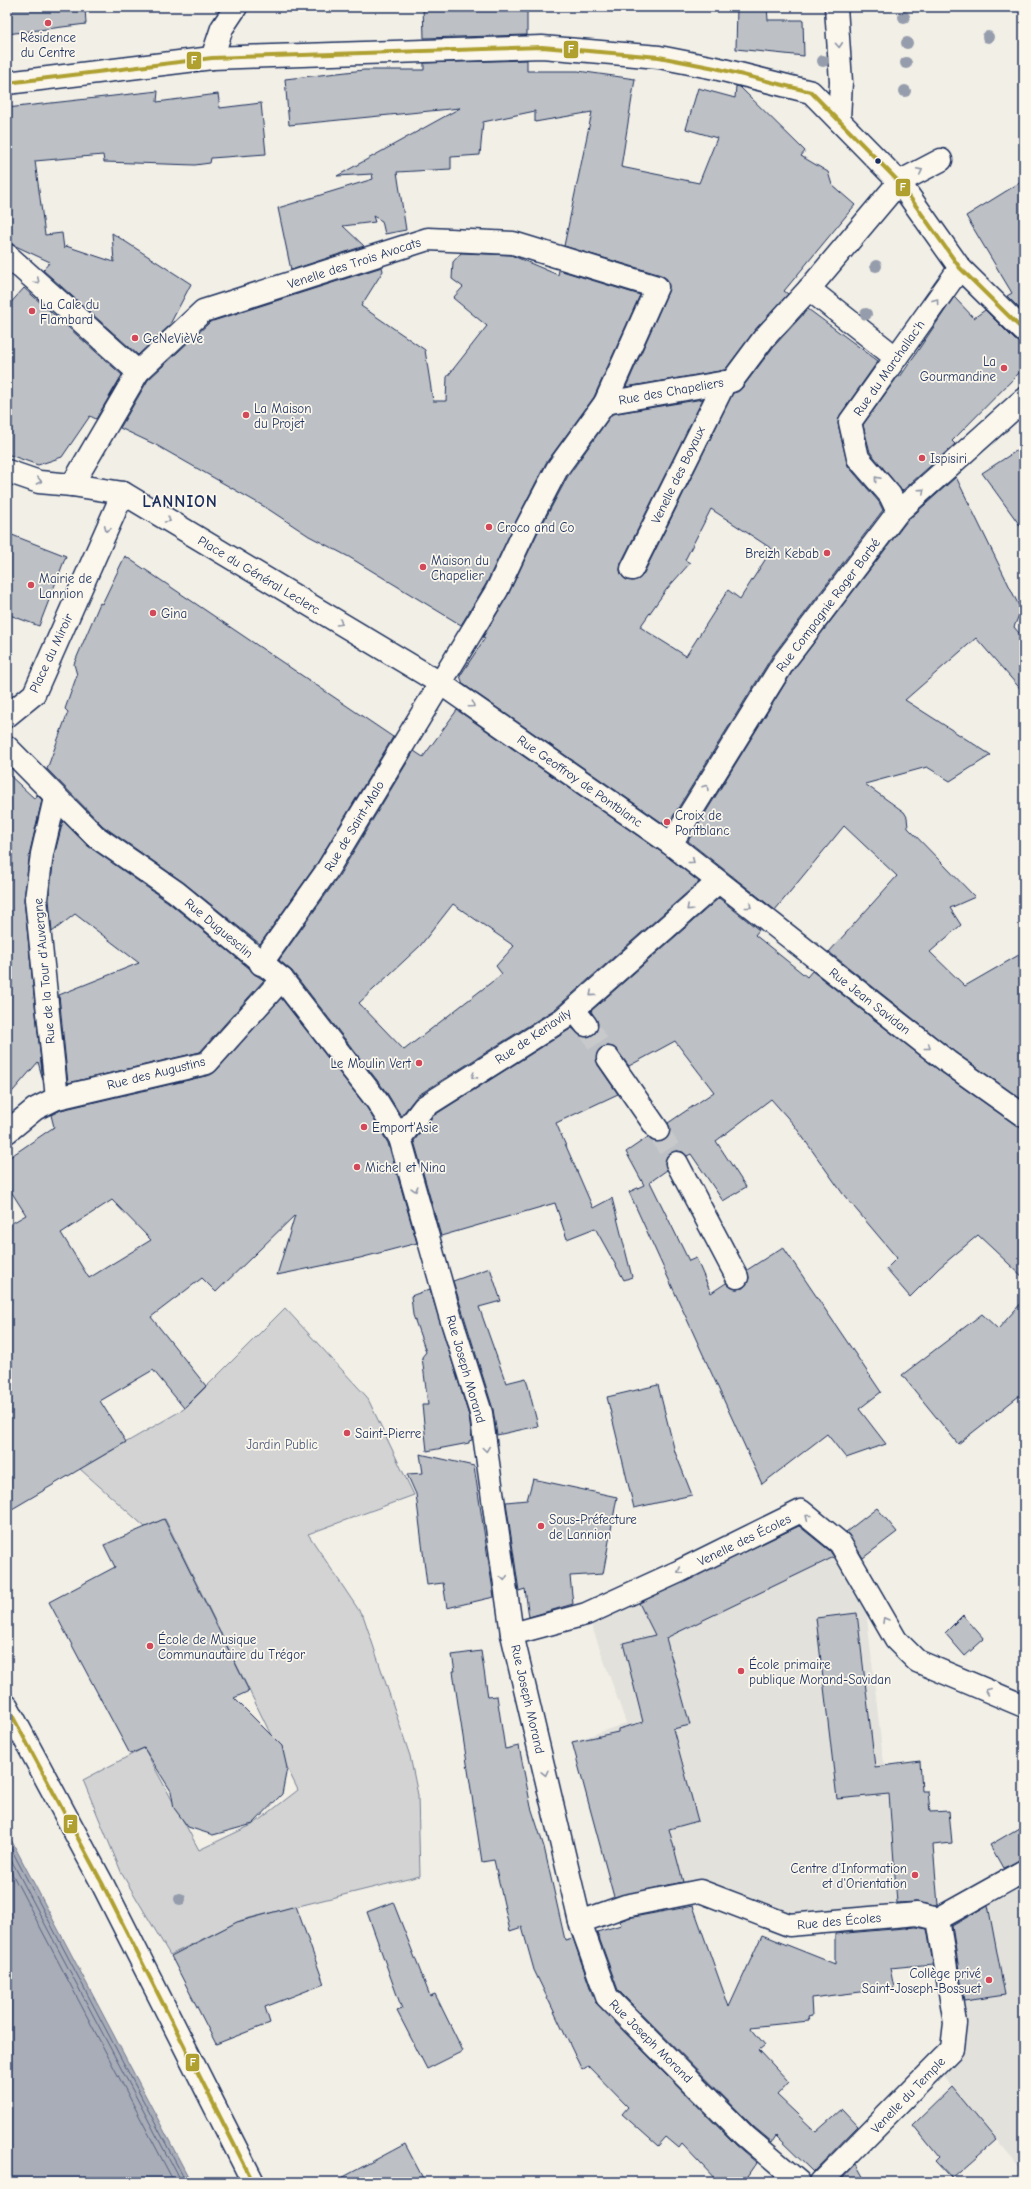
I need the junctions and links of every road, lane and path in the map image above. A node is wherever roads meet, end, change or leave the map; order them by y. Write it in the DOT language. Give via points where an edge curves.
graph roads {
  1 [pos="236,7"];
  2 [pos="836,7"];
  3 [pos="212,58"];
  4 [pos="7,83"];
  5 [pos="839,119"];
  6 [pos="941,160"];
  7 [pos="899,182"];
  8 [pos="7,255"];
  9 [pos="960,268"];
  10 [pos="810,289"];
  11 [pos="1024,331"];
  12 [pos="896,357"];
  13 [pos="138,372"];
  14 [pos="725,382"];
  15 [pos="1024,399"];
  16 [pos="605,402"];
  17 [pos="7,471"];
  18 [pos="72,485"];
  19 [pos="123,493"];
  20 [pos="898,512"];
  21 [pos="632,569"];
  22 [pos="440,683"];
  23 [pos="7,716"];
  24 [pos="7,747"];
  25 [pos="55,798"];
  26 [pos="671,844"];
  27 [pos="718,882"];
  28 [pos="261,964"];
  29 [pos="282,979"];
  30 [pos="608,1058"];
  31 [pos="57,1098"];
  32 [pos="1024,1116"];
  33 [pos="658,1130"];
  34 [pos="7,1132"];
  35 [pos="400,1138"];
  36 [pos="677,1163"];
  37 [pos="737,1277"];
  38 [pos="512,1634"];
  39 [pos="7,1706"];
  40 [pos="1024,1706"];
  41 [pos="1024,1871"];
  42 [pos="938,1919"];
  43 [pos="580,1922"];
  44 [pos="253,2182"];
  45 [pos="799,2182"];
  46 [pos="821,2182"];
  1 -- 3 [label="street" via="222,28"];
  2 -- 5 [label="street, one-way" via="841,82"];
  3 -- 4 [label="street"];
  3 -- 5 [label="street" via="542,47 659,57 811,92"];
  5 -- 7 [label="street"];
  7 -- 6 [label="street, one-way"];
  7 -- 9 [label="street"];
  7 -- 10 [label="street, Rue des Chapeliers"];
  8 -- 13 [label="street, one-way"];
  9 -- 11 [label="street"];
  12 -- 9 [label="street, Rue du Marchallac'h, one-way"];
  10 -- 12 [label="street"];
  10 -- 14 [label="street, Rue des Chapeliers" via="764,338 732,380"];
  20 -- 12 [label="street, Rue du Marchallac'h, one-way" via="890,495 858,458 850,422"];
  13 -- 16 [label="street, Venelle des Trois Avocats" via="203,311 428,240 513,243 657,287"];
  13 -- 18 [label="street, Venelle des Trois Avocats"];
  14 -- 16 [label="street, Rue des Chapeliers"];
  14 -- 21 [label="street, Venelle des Boyaux"];
  20 -- 15 [label="street, Rue Compagnie Roger Barbé, one-way"];
  16 -- 22 [label="street, Rue des Chapeliers" via="557,469 497,590"];
  17 -- 18 [label="street, Place du Général Leclerc, one-way" via="39,482"];
  18 -- 19 [label="street, Place du Général Leclerc"];
  19 -- 22 [label="street, Place du Général Leclerc, one-way"];
  19 -- 23 [label="street, Place du Miroir, one-way" via="34,694"];
  26 -- 20 [label="street, Rue Compagnie Roger Barbé, one-way" via="784,662"];
  22 -- 26 [label="street, Rue Geoffroy de Pontblanc, one-way"];
  22 -- 28 [label="street, Rue de Saint-Malo" via="326,872"];
  24 -- 25 [label="street, Rue Duguesclin"];
  25 -- 28 [label="street, Rue Duguesclin" via="95,836 176,892"];
  25 -- 31 [label="street, Rue de la Tour d'Auvergne" via="42,854 36,899"];
  26 -- 27 [label="street, Rue Geoffroy de Pontblanc, one-way"];
  27 -- 32 [label="street, Rue Jean Savidan, one-way" via="948,1062"];
  27 -- 35 [label="street, Rue de Keriavily, one-way" via="580,1017 564,1019 424,1107"];
  28 -- 29 [label="street, Rue Duguesclin"];
  29 -- 31 [label="street, Rue des Augustins" via="207,1063"];
  29 -- 35 [label="street, Rue Duguesclin" via="377,1101"];
  30 -- 33 [label="street"];
  31 -- 34 [label="street, Rue des Augustins" via="35,1109"];
  35 -- 38 [label="street, Rue Joseph Morand, one-way" via="450,1315 481,1413"];
  36 -- 37 [label="street"];
  40 -- 38 [label="street, Venelle des Écoles, one-way" via="917,1661 896,1640 840,1544 801,1512 586,1614"];
  38 -- 43 [label="street, Rue Joseph Morand, one-way"];
  39 -- 44 [label="street" via="105,1890"];
  41 -- 42 [label="street"];
  42 -- 43 [label="street, Rue des Écoles" via="917,1914 789,1925 700,1890 625,1906"];
  42 -- 46 [label="street, Venelle du Temple" via="955,2023 952,2049"];
  43 -- 45 [label="street, Rue Joseph Morand" via="607,1997 745,2136"];
}
